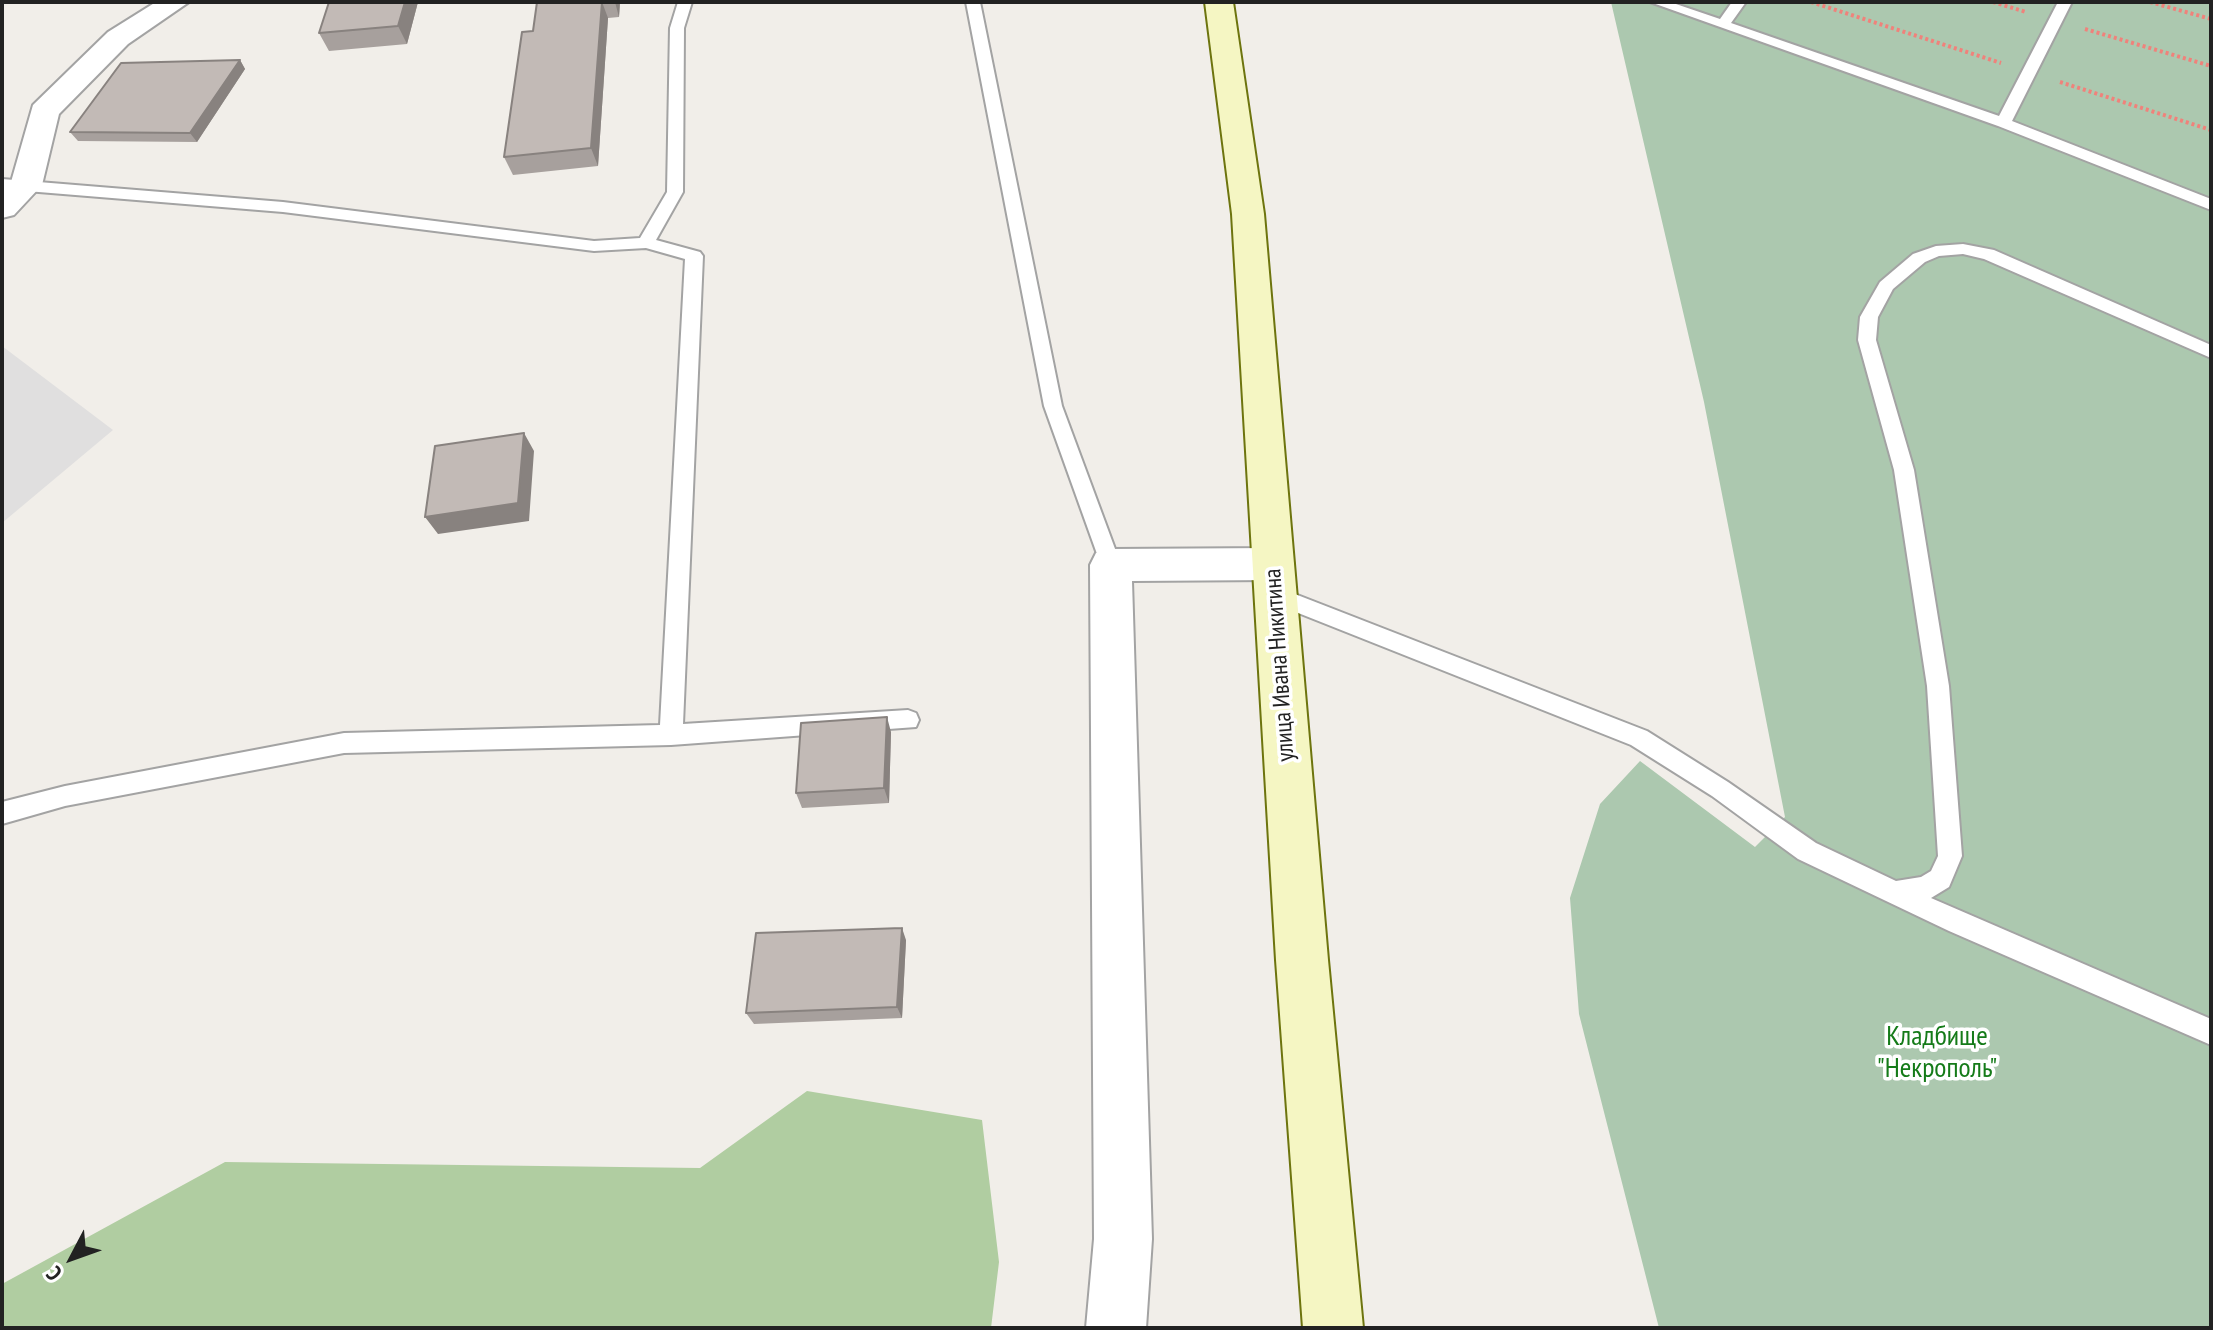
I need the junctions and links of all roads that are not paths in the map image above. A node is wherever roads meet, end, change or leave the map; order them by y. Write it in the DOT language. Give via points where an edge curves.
graph roads {
  1 [pos="175,2"];
  2 [pos="685,2"];
  3 [pos="973,2"];
  4 [pos="1219,2"];
  5 [pos="1657,2"];
  6 [pos="1739,2"];
  7 [pos="2065,2"];
  8 [pos="1723,25"];
  9 [pos="2003,123"];
  10 [pos="14,185"];
  11 [pos="2211,205"];
  12 [pos="2,208"];
  13 [pos="646,243"];
  14 [pos="2211,352"];
  15 [pos="1111,565"];
  16 [pos="1274,579"];
  17 [pos="908,720"];
  18 [pos="671,735"];
  19 [pos="2,813"];
  20 [pos="1894,893"];
  21 [pos="2211,1032"];
  22 [pos="1116,1328"];
  23 [pos="1333,1328"];
  1 -- 10 [label="street" via="118,38 44,111"];
  2 -- 13 [label="lane" via="677,28 675,192"];
  3 -- 15 [label="lane" via="1053,406"];
  4 -- 16 [label="main road, улица Ивана Никитина" via="1248,214"];
  5 -- 8 [label="lane"];
  6 -- 8 [label="lane"];
  7 -- 9 [label="lane"];
  8 -- 9 [label="lane"];
  9 -- 11 [label="lane"];
  10 -- 12 [label="street"];
  10 -- 13 [label="lane" via="283,207 594,246"];
  13 -- 18 [label="lane" via="694,256"];
  14 -- 20 [label="lane" via="1988,254 1936,251 1919,258 1886,286 1869,317 1867,340 1904,470 1938,686 1950,856 1940,879"];
  15 -- 16 [label="street"];
  15 -- 22 [label="street" via="1123,1239"];
  16 -- 20 [label="lane" via="1639,738 1807,851"];
  16 -- 23 [label="main road, улица Ивана Никитина"];
  17 -- 18 [label="lane"];
  18 -- 19 [label="lane" via="344,743 65,796"];
  20 -- 21 [label="lane"];
}
